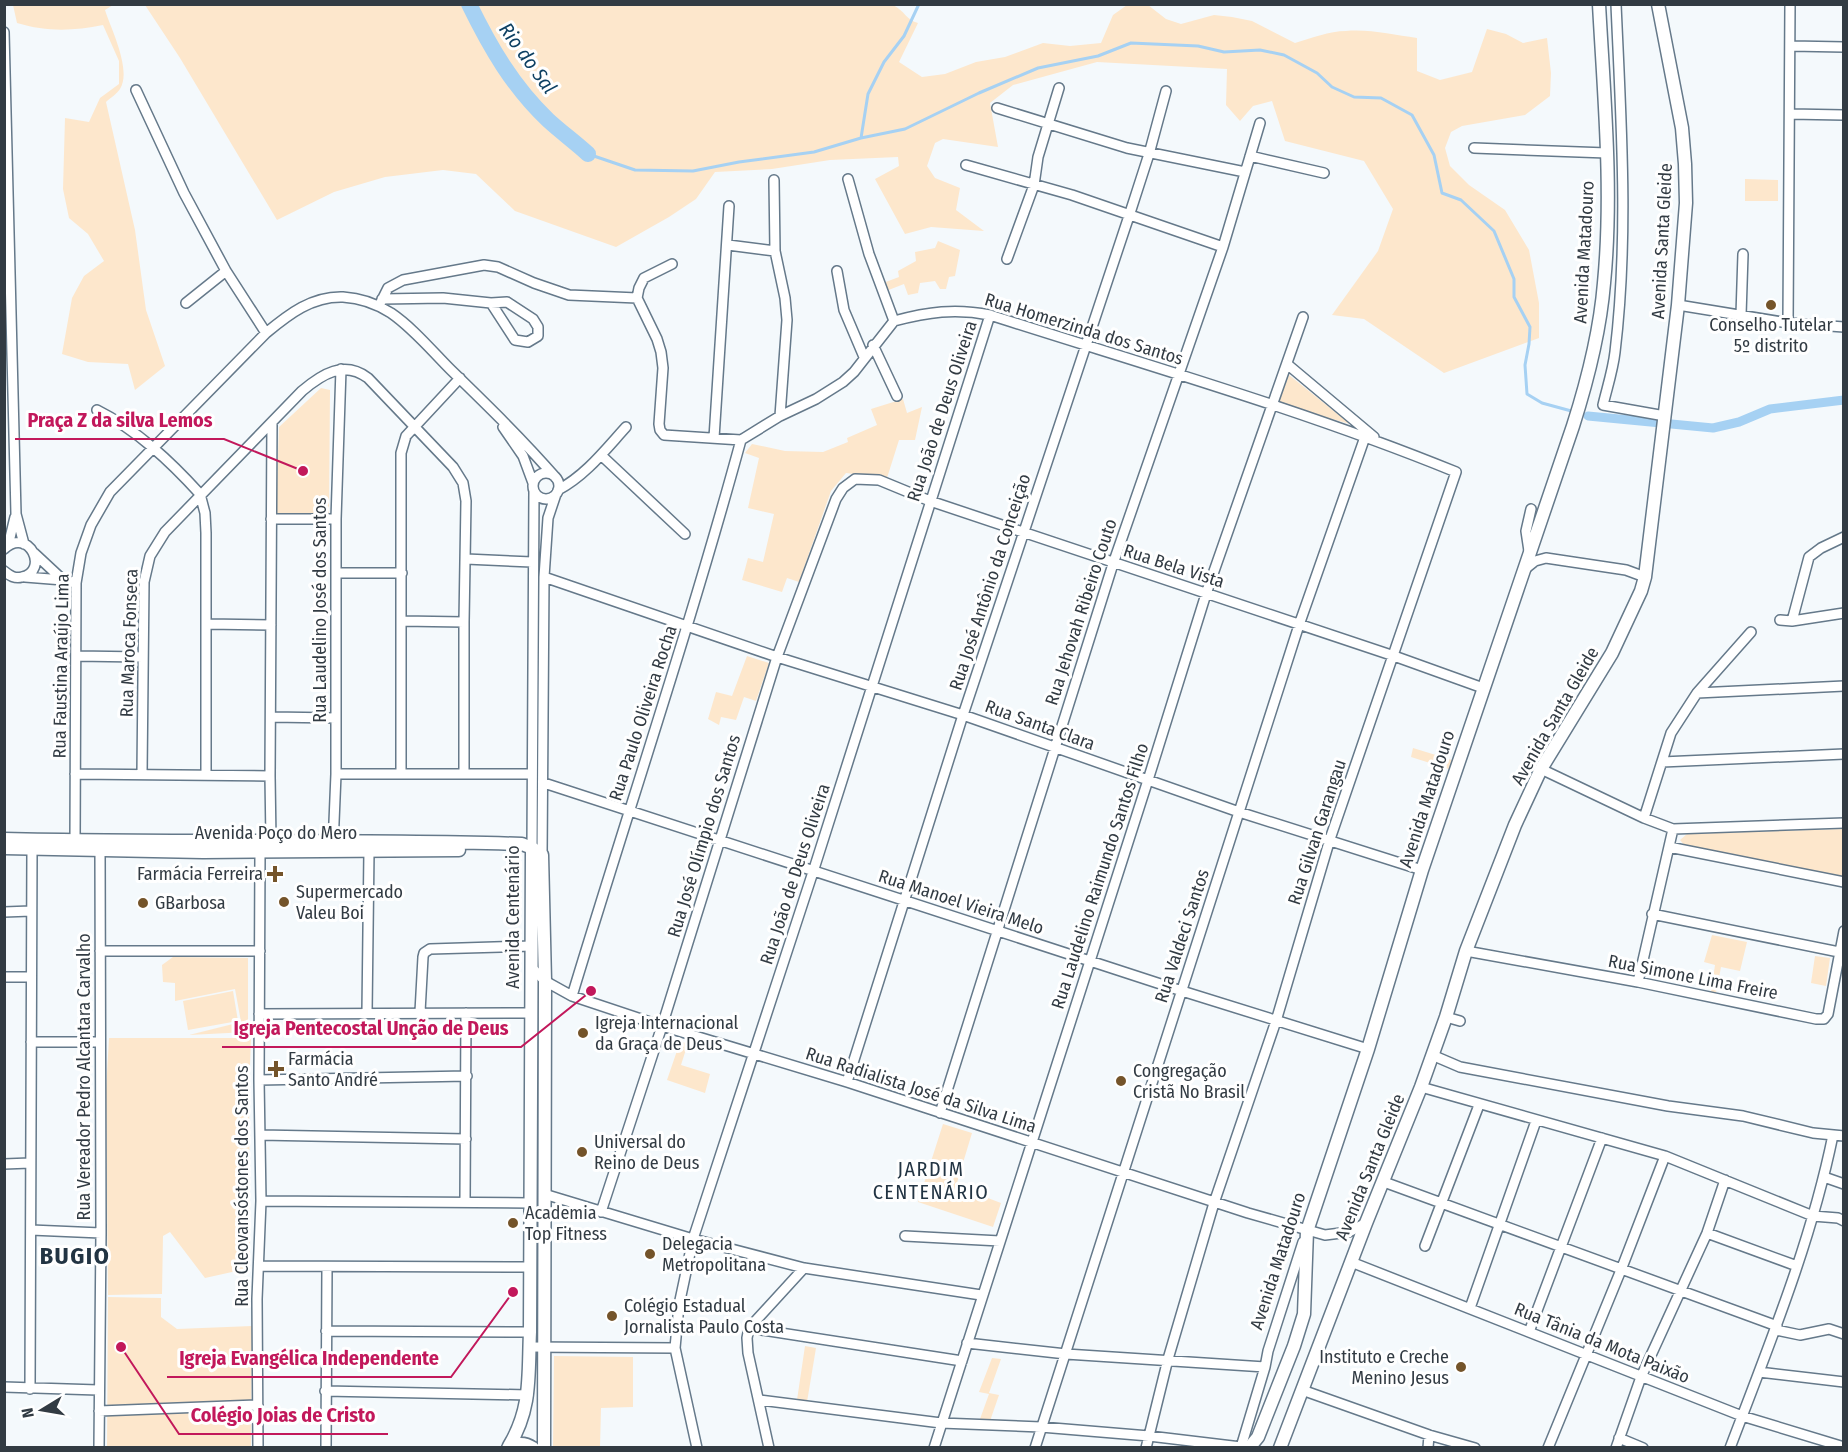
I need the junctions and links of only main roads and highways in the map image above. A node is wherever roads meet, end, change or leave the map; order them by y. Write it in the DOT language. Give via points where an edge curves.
graph roads {
  1 [pos="1599,4"];
  2 [pos="1658,4"];
  3 [pos="4,839"];
  4 [pos="75,845"];
  5 [pos="311,847"];
  6 [pos="333,847"];
  7 [pos="4,848"];
  8 [pos="537,856"];
  9 [pos="1307,1231"];
  10 [pos="544,1259"];
  11 [pos="530,1263"];
  12 [pos="508,1447"];
  13 [pos="533,1448"];
  14 [pos="544,1448"];
  15 [pos="1249,1448"];
  16 [pos="1280,1448"];
  1 -- 9 [label="main road, Avenida Matadouro" via="1607,153 1604,283 1597,334 1573,426 1422,870"];
  2 -- 16 [label="main road, Avenida Santa Gleide" via="1686,164 1686,202 1678,305 1645,577 1612,653 1541,769 1515,825 1466,951 1421,1087"];
  3 -- 4 [label="main road, Avenida Poço do Mero"];
  4 -- 5 [label="main road, Avenida Poço do Mero" via="271,841"];
  4 -- 5 [label="main road, Avenida Poço do Mero" via="100,849 260,852"];
  4 -- 7 [label="main road, Avenida Poço do Mero"];
  5 -- 6 [label="main road, Avenida Poço do Mero"];
  6 -- 8 [label="main road, Avenida Poço do Mero" via="369,851 504,850"];
  6 -- 8 [label="main road, Avenida Poço do Mero" via="415,841 522,844"];
  8 -- 10 [label="main road, Avenida Centenário" via="545,981"];
  8 -- 11 [label="main road, Avenida Centenário" via="531,946"];
  9 -- 15 [label="main road, Avenida Santa Gleide" via="1304,1314 1258,1437"];
  10 -- 11 [label="main road"];
  10 -- 14 [label="main road, Avenida Centenário"];
  11 -- 12 [label="main road, Avenida Centenário" via="528,1395 522,1423"];
  12 -- 13 [label="main road" via="522,1443"];
}
